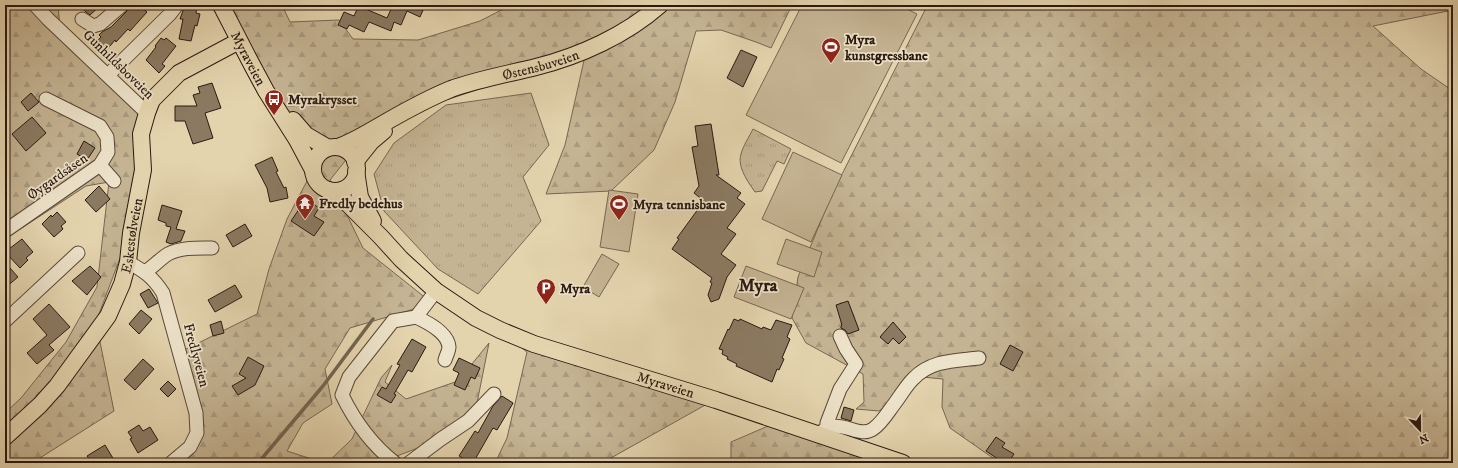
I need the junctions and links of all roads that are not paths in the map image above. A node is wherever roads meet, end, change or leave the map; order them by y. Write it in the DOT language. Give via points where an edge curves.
graph roads {
  1 [pos="35,5"];
  2 [pos="122,5"];
  3 [pos="177,5"];
  4 [pos="221,5"];
  5 [pos="660,5"];
  6 [pos="82,19"];
  7 [pos="239,41"];
  8 [pos="108,75"];
  9 [pos="266,91"];
  10 [pos="46,98"];
  11 [pos="414,108"];
  12 [pos="147,112"];
  13 [pos="333,147"];
  14 [pos="100,165"];
  15 [pos="356,166"];
  16 [pos="313,170"];
  17 [pos="114,181"];
  18 [pos="328,190"];
  19 [pos="5,231"];
  20 [pos="382,237"];
  21 [pos="212,248"];
  22 [pos="78,254"];
  23 [pos="128,262"];
  24 [pos="145,272"];
  25 [pos="436,291"];
  26 [pos="416,317"];
  27 [pos="5,321"];
  28 [pos="840,336"];
  29 [pos="978,358"];
  30 [pos="445,360"];
  31 [pos="494,394"];
  32 [pos="823,430"];
  33 [pos="5,436"];
  34 [pos="880,459"];
  35 [pos="171,463"];
  36 [pos="395,463"];
  37 [pos="409,463"];
  38 [pos="903,463"];
  1 -- 8 [label="street, Gunhildsboveien"];
  2 -- 6 [label="street" via="100,24 93,26"];
  3 -- 8 [label="street"];
  4 -- 7 [label="main road, Myraveien"];
  5 -- 11 [label="main road, Østensbuveien" via="620,34 581,52 450,89"];
  7 -- 9 [label="main road, Myraveien"];
  7 -- 12 [label="main road, Eskestølveien" via="179,73 152,100"];
  8 -- 12 [label="street, Gunhildsboveien"];
  9 -- 13 [label="main road, Myraveien" via="306,135"];
  9 -- 16 [label="main road, Myraveien"];
  10 -- 14 [label="street, Øygardsåsen" via="100,126 107,137 108,152"];
  11 -- 13 [label="main road, Østensbuveien" via="351,142"];
  11 -- 15 [label="main road, Østensbuveien" via="370,142"];
  12 -- 23 [label="main road, Eskestølveien" via="142,134 143,170"];
  13 -- 15 [label="main road" via="346,150 352,155"];
  13 -- 16 [label="main road" via="320,152"];
  14 -- 17 [label="street"];
  14 -- 19 [label="street, Øygardsåsen"];
  15 -- 18 [label="main road" via="354,178 346,187"];
  15 -- 20 [label="main road, Myraveien" via="360,197"];
  16 -- 18 [label="main road" via="316,180"];
  18 -- 20 [label="main road, Myraveien" via="344,200"];
  20 -- 25 [label="main road, Myraveien" via="401,259"];
  21 -- 24 [label="street" via="175,251"];
  22 -- 27 [label="street"];
  23 -- 24 [label="street, Fredlyveien"];
  23 -- 33 [label="main road, Eskestølveien" via="122,284 108,316 40,406"];
  24 -- 35 [label="street, Fredlyveien" via="164,293 196,413 197,433 190,447"];
  25 -- 26 [label="street"];
  25 -- 32 [label="main road, Myraveien" via="476,318 534,344"];
  26 -- 30 [label="street" via="430,324 446,338 449,350"];
  26 -- 36 [label="street" via="393,321 349,377 342,395 352,416 380,451"];
  28 -- 32 [label="street" via="856,364 840,389"];
  29 -- 32 [label="street" via="941,362 922,371 912,379 873,430 862,432 841,426"];
  31 -- 37 [label="street" via="468,421"];
  32 -- 34 [label="main road, Myraveien"];
  34 -- 38 [label="main road, Myraveien"];
}
